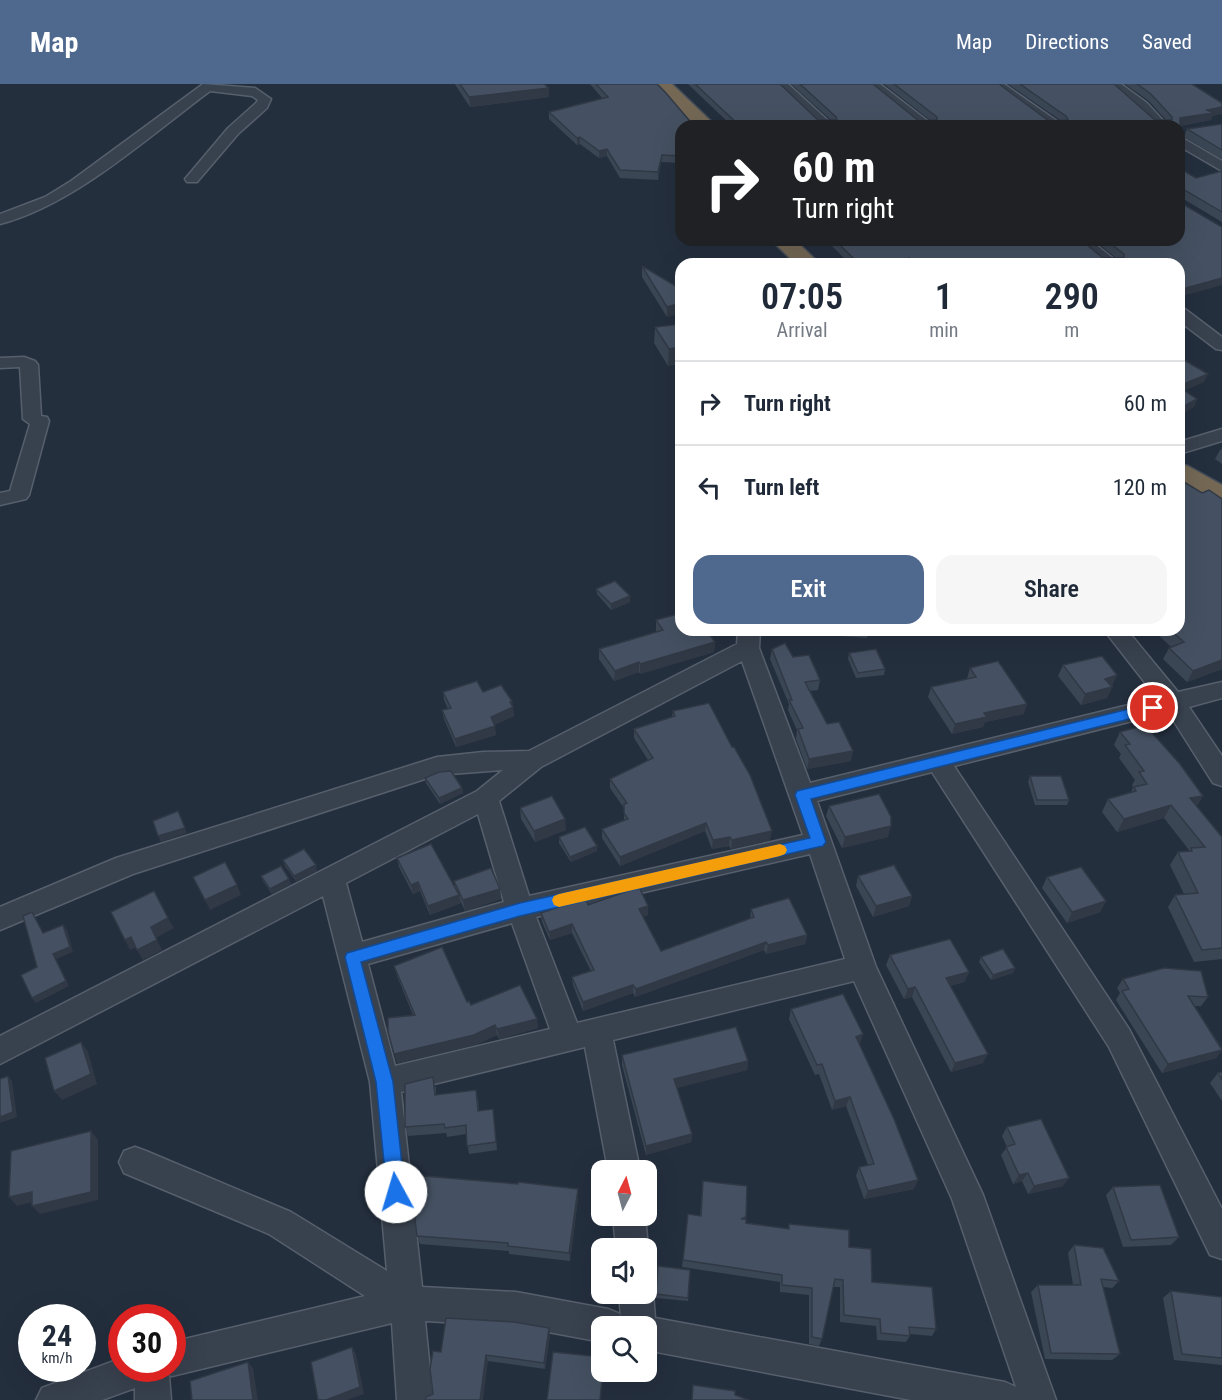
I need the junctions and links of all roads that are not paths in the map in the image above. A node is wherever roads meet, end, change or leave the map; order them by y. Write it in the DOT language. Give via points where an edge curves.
graph roads {
  1 [pos="662,84"];
  2 [pos="780,84"];
  3 [pos="872,84"];
  4 [pos="996,84"];
  5 [pos="1113,84"];
  6 [pos="208,86"];
  7 [pos="701,120"];
  8 [pos="820,120"];
  9 [pos="919,120"];
  10 [pos="1048,120"];
  11 [pos="1155,120"];
  12 [pos="1185,144"];
  13 [pos="1222,167"];
  14 [pos="192,179"];
  15 [pos="0,219"];
  16 [pos="789,246"];
  17 [pos="1088,246"];
  18 [pos="802,258"];
  19 [pos="1104,258"];
  20 [pos="1185,317"];
  21 [pos="1222,345"];
  22 [pos="0,363"];
  23 [pos="1222,435"];
  24 [pos="1185,446"];
  25 [pos="1185,475"];
  26 [pos="1222,497"];
  27 [pos="0,500"];
  28 [pos="1120,636"];
  29 [pos="748,639"];
  30 [pos="1222,690"];
  31 [pos="1174,703"];
  32 [pos="532,760"];
  33 [pos="938,762"];
  34 [pos="1222,776"];
  35 [pos="802,795"];
  36 [pos="486,798"];
  37 [pos="818,842"];
  38 [pos="332,879"];
  39 [pos="520,909"];
  40 [pos="0,919"];
  41 [pos="352,957"];
  42 [pos="862,967"];
  43 [pos="582,1035"];
  44 [pos="0,1051"];
  45 [pos="385,1082"];
  46 [pos="621,1160"];
  47 [pos="135,1162"];
  48 [pos="1222,1243"];
  49 [pos="407,1303"];
  50 [pos="591,1323"];
  51 [pos="657,1335"];
  52 [pos="186,1356"];
  53 [pos="108,1380"];
  54 [pos="152,1382"];
  55 [pos="54,1400"];
  56 [pos="153,1400"];
  57 [pos="415,1400"];
  58 [pos="1005,1400"];
  59 [pos="1038,1400"];
  1 -- 7 [label="highway"];
  2 -- 8 [label="street"];
  3 -- 9 [label="street"];
  4 -- 10 [label="street"];
  5 -- 11 [label="street"];
  6 -- 14 [label="street" via="255,93 264,99"];
  6 -- 15 [label="street" via="76,184 50,200"];
  12 -- 13 [label="street"];
  16 -- 18 [label="highway"];
  17 -- 19 [label="street"];
  20 -- 21 [label="street"];
  22 -- 27 [label="street" via="29,365 32,419 40,421 19,495"];
  23 -- 24 [label="street"];
  25 -- 26 [label="highway"];
  28 -- 31 [label="street"];
  29 -- 32 [label="street"];
  29 -- 35 [label="street"];
  30 -- 31 [label="street"];
  31 -- 33 [label="street"];
  31 -- 34 [label="street"];
  32 -- 36 [label="street"];
  32 -- 40 [label="street" via="437,766 125,866"];
  33 -- 35 [label="street"];
  33 -- 48 [label="street" via="1119,1038"];
  35 -- 37 [label="street"];
  36 -- 38 [label="street"];
  36 -- 39 [label="street"];
  37 -- 39 [label="street"];
  37 -- 42 [label="street"];
  38 -- 41 [label="street"];
  38 -- 44 [label="street"];
  39 -- 41 [label="street"];
  39 -- 43 [label="street"];
  41 -- 45 [label="street"];
  42 -- 43 [label="street"];
  42 -- 59 [label="street" via="967,1195"];
  43 -- 45 [label="street"];
  43 -- 46 [label="street"];
  45 -- 49 [label="street"];
  47 -- 49 [label="street" via="280,1223"];
  49 -- 50 [label="street" via="516,1309"];
  49 -- 52 [label="street"];
  49 -- 57 [label="street"];
  51 -- 58 [label="street"];
  53 -- 55 [label="street"];
  54 -- 56 [label="street"];
}
